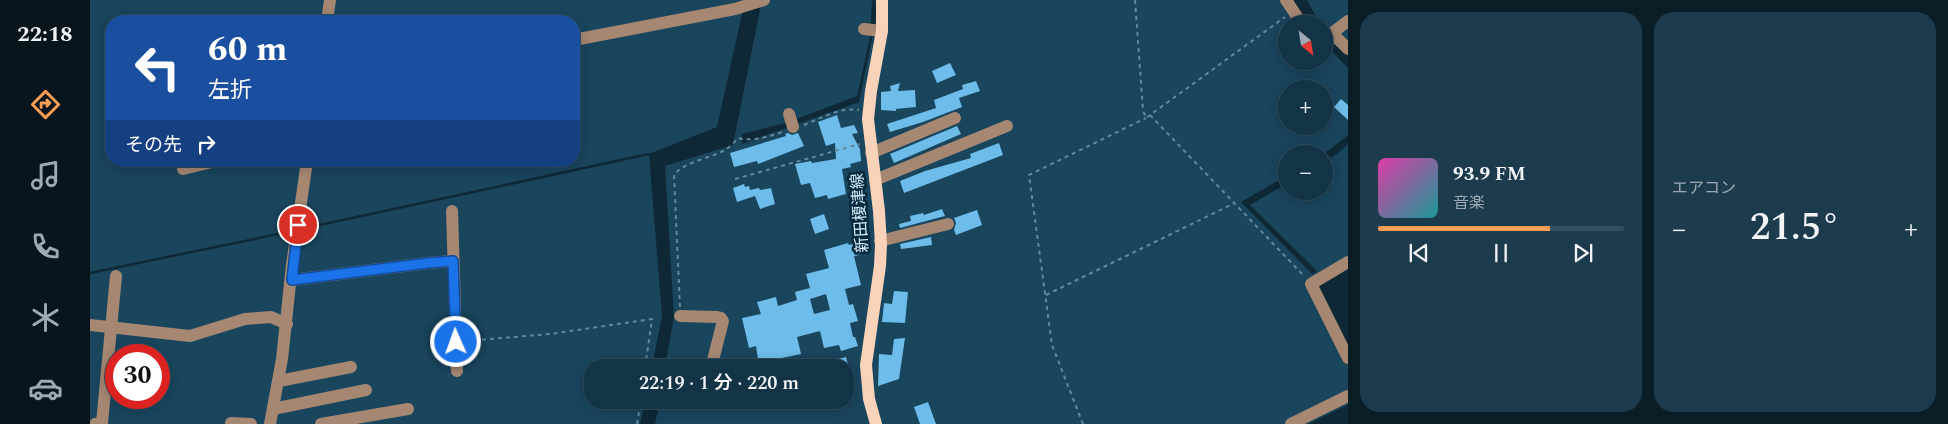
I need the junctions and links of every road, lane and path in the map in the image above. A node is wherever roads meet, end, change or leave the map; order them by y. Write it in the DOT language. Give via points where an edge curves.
graph roads {
  1 [pos="330,0"];
  2 [pos="764,0"];
  3 [pos="882,0"];
  4 [pos="1135,0"];
  5 [pos="1289,5"];
  6 [pos="328,15"];
  7 [pos="1348,21"];
  8 [pos="864,29"];
  9 [pos="1333,30"];
  10 [pos="882,31"];
  11 [pos="1333,38"];
  12 [pos="580,39"];
  13 [pos="1348,49"];
  14 [pos="862,111"];
  15 [pos="789,114"];
  16 [pos="1150,115"];
  17 [pos="955,118"];
  18 [pos="1146,118"];
  19 [pos="1007,126"];
  20 [pos="793,128"];
  21 [pos="870,147"];
  22 [pos="307,167"];
  23 [pos="735,179"];
  24 [pos="875,180"];
  25 [pos="1235,203"];
  26 [pos="452,211"];
  27 [pos="948,224"];
  28 [pos="880,241"];
  29 [pos="453,261"];
  30 [pos="1348,262"];
  31 [pos="116,276"];
  32 [pos="292,280"];
  33 [pos="1311,284"];
  34 [pos="1045,295"];
  35 [pos="680,316"];
  36 [pos="287,324"];
  37 [pos="90,325"];
  38 [pos="110,327"];
  39 [pos="456,342"];
  40 [pos="1348,358"];
  41 [pos="646,359"];
  42 [pos="713,359"];
  43 [pos="351,367"];
  44 [pos="457,370"];
  45 [pos="279,381"];
  46 [pos="366,390"];
  47 [pos="1348,396"];
  48 [pos="272,409"];
  49 [pos="408,409"];
  50 [pos="640,409"];
  51 [pos="231,423"];
  52 [pos="95,424"];
  53 [pos="251,424"];
  54 [pos="270,424"];
  55 [pos="321,424"];
  56 [pos="637,424"];
  57 [pos="876,424"];
  58 [pos="1083,424"];
  59 [pos="1291,424"];
  1 -- 6 [label="street"];
  2 -- 12 [label="street"];
  3 -- 10 [label="main road, 新田榎津線"];
  4 -- 18 [label="path"];
  5 -- 16 [label="path"];
  7 -- 9 [label="street"];
  8 -- 10 [label="street"];
  10 -- 21 [label="main road, 新田榎津線" via="870,91"];
  11 -- 13 [label="street"];
  14 -- 20 [label="path" via="851,109"];
  15 -- 20 [label="street"];
  16 -- 18 [label="path"];
  16 -- 25 [label="path"];
  17 -- 21 [label="street"];
  18 -- 34 [label="path" via="1030,175"];
  19 -- 24 [label="street"];
  20 -- 35 [label="path" via="758,139 738,138 722,152 682,168 674,175"];
  21 -- 23 [label="path"];
  21 -- 24 [label="main road, 新田榎津線"];
  22 -- 32 [label="street"];
  24 -- 28 [label="main road, 新田榎津線"];
  25 -- 33 [label="path"];
  25 -- 34 [label="path"];
  26 -- 29 [label="street"];
  27 -- 28 [label="street"];
  28 -- 57 [label="main road, 新田榎津線" via="880,266 866,365 869,399"];
  29 -- 32 [label="street"];
  29 -- 39 [label="street"];
  30 -- 33 [label="street"];
  31 -- 38 [label="street"];
  32 -- 36 [label="street"];
  33 -- 40 [label="street"];
  34 -- 58 [label="path" via="1052,345"];
  35 -- 42 [label="street" via="721,318"];
  36 -- 38 [label="street" via="271,317 245,319 190,336"];
  36 -- 45 [label="street"];
  37 -- 38 [label="street"];
  38 -- 52 [label="street" via="102,423"];
  39 -- 41 [label="path" via="550,334 652,320"];
  39 -- 44 [label="street"];
  43 -- 45 [label="street"];
  45 -- 48 [label="street"];
  46 -- 48 [label="street"];
  47 -- 59 [label="street"];
  48 -- 54 [label="street"];
  49 -- 55 [label="street"];
  50 -- 56 [label="path"];
  51 -- 53 [label="street"];
}
